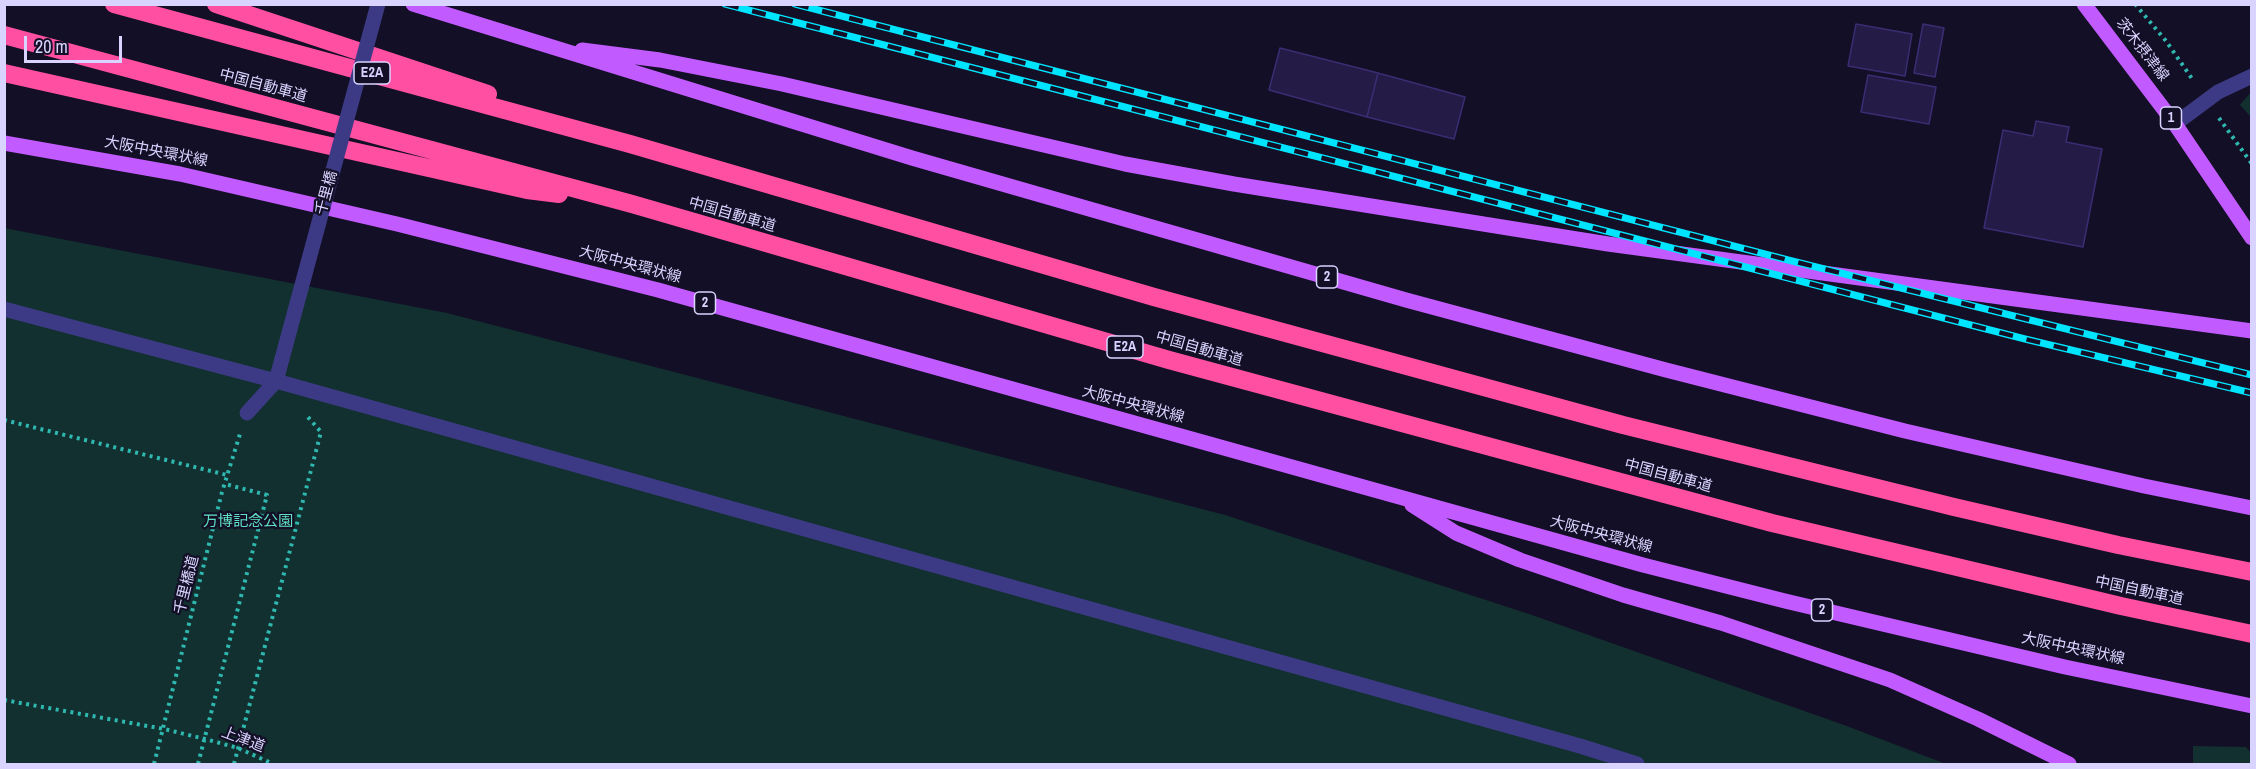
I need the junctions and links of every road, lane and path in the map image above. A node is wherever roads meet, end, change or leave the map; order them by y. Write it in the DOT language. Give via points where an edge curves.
graph roads {
  1 [pos="114,4"];
  2 [pos="216,4"];
  3 [pos="378,4"];
  4 [pos="413,4"];
  5 [pos="2084,4"];
  6 [pos="4,35"];
  7 [pos="534,43"];
  8 [pos="4,73"];
  9 [pos="2252,76"];
  10 [pos="2175,124"];
  11 [pos="4,143"];
  12 [pos="630,144"];
  13 [pos="632,204"];
  14 [pos="2252,238"];
  15 [pos="4,309"];
  16 [pos="2252,331"];
  17 [pos="276,381"];
  18 [pos="247,413"];
  19 [pos="306,415"];
  20 [pos="4,420"];
  21 [pos="227,475"];
  22 [pos="225,484"];
  23 [pos="1397,495"];
  24 [pos="2252,508"];
  25 [pos="2252,572"];
  26 [pos="2252,634"];
  27 [pos="4,700"];
  28 [pos="2252,706"];
  29 [pos="164,729"];
  30 [pos="205,739"];
  31 [pos="238,748"];
  32 [pos="154,765"];
  33 [pos="198,765"];
  34 [pos="234,765"];
  35 [pos="273,765"];
  36 [pos="1637,765"];
  37 [pos="2069,765"];
  1 -- 12 [label="highway, E2A"];
  2 -- 12 [label="highway" via="424,71"];
  3 -- 17 [label="lane, 千里橋, bridge"];
  4 -- 7 [label="main road, 2"];
  5 -- 10 [label="main road, 茨木摂津線 / 1"];
  6 -- 13 [label="highway, 中国自動車道 / E2A"];
  7 -- 16 [label="main road" via="660,60 782,84 1125,164 1234,184 1608,244"];
  7 -- 24 [label="main road, 2" via="1010,187 1525,332 1905,431"];
  8 -- 13 [label="highway" via="527,190"];
  9 -- 10 [label="lane" via="2218,92"];
  10 -- 14 [label="main road, 茨木摂津線 / 1"];
  11 -- 23 [label="main road, 大阪中央環状線 / 2" via="180,174 397,224 658,290"];
  12 -- 25 [label="highway, E2A" via="1165,300 1623,425 1943,505"];
  13 -- 26 [label="highway, 中国自動車道 / E2A" via="1180,363 1749,517"];
  15 -- 17 [label="lane"];
  17 -- 18 [label="lane"];
  17 -- 36 [label="lane"];
  18 -- 21 [label="path, 千里橋道"];
  19 -- 31 [label="path" via="321,432"];
  20 -- 21 [label="path"];
  21 -- 22 [label="path, 千里橋道"];
  22 -- 29 [label="path, 千里橋道"];
  22 -- 30 [label="path" via="267,495"];
  23 -- 28 [label="main road, 大阪中央環状線 / 2" via="1774,598 2064,667"];
  23 -- 37 [label="main road" via="1456,533 1520,560 1890,680"];
  27 -- 29 [label="path, 上津道"];
  29 -- 30 [label="path, 上津道"];
  29 -- 32 [label="path, 千里橋道"];
  30 -- 31 [label="path, 上津道"];
  30 -- 33 [label="path"];
  31 -- 34 [label="path"];
  31 -- 35 [label="path, 上津道"];
}
